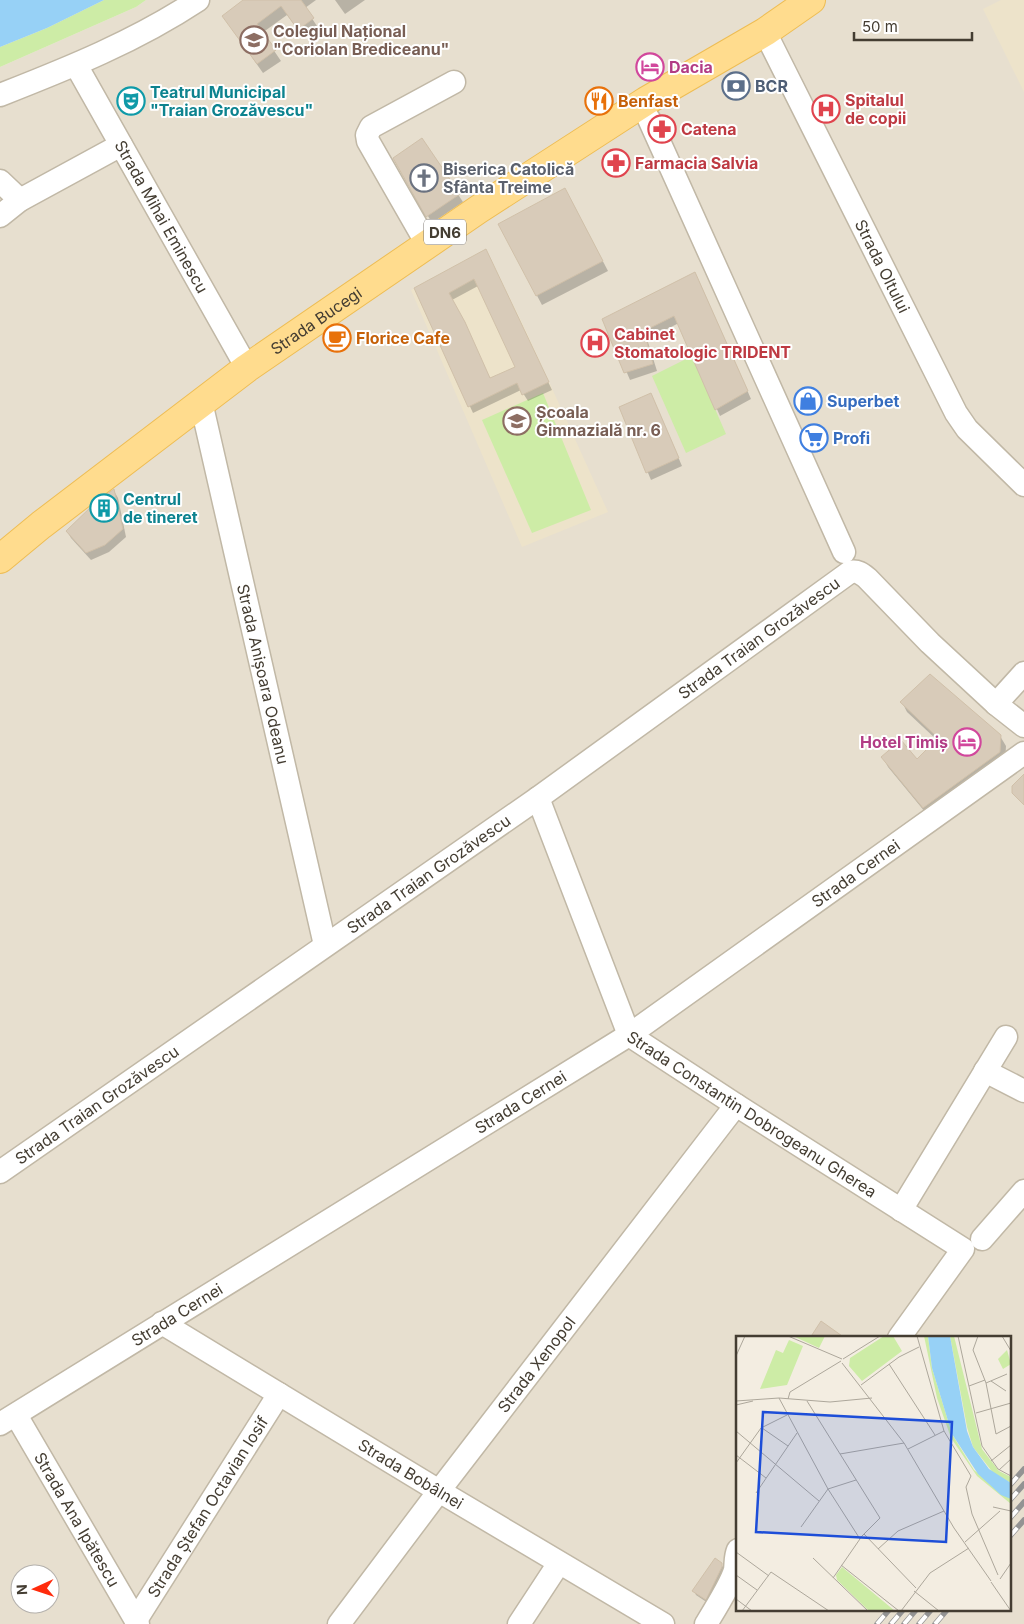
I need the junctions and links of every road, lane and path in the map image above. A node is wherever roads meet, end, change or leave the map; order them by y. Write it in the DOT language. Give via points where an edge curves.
graph roads {
  1 [pos="198,0"];
  2 [pos="811,0"];
  3 [pos="765,32"];
  4 [pos="76,65"];
  5 [pos="454,82"];
  6 [pos="0,95"];
  7 [pos="648,110"];
  8 [pos="121,145"];
  9 [pos="0,181"];
  10 [pos="20,200"];
  11 [pos="0,216"];
  12 [pos="428,244"];
  13 [pos="247,368"];
  14 [pos="201,402"];
  15 [pos="1024,485"];
  16 [pos="0,559"];
  17 [pos="849,562"];
  18 [pos="1024,673"];
  19 [pos="996,704"];
  20 [pos="1024,726"];
  21 [pos="1024,753"];
  22 [pos="538,798"];
  23 [pos="326,945"];
  24 [pos="629,1035"];
  25 [pos="1006,1037"];
  26 [pos="985,1071"];
  27 [pos="1024,1091"];
  28 [pos="736,1105"];
  29 [pos="0,1172"];
  30 [pos="1024,1191"];
  31 [pos="901,1210"];
  32 [pos="972,1244"];
  33 [pos="162,1323"];
  34 [pos="901,1336"];
  35 [pos="279,1394"];
  36 [pos="8,1420"];
  37 [pos="439,1491"];
  38 [pos="736,1556"];
  39 [pos="559,1562"];
  40 [pos="137,1622"];
  41 [pos="339,1624"];
  42 [pos="519,1624"];
  43 [pos="663,1624"];
  44 [pos="706,1624"];
  1 -- 4 [label="street" via="130,40"];
  2 -- 3 [label="main road, DN6"];
  3 -- 7 [label="main road, DN6"];
  3 -- 15 [label="street, Strada Oltului" via="956,413 967,429"];
  4 -- 6 [label="street"];
  4 -- 8 [label="street, Strada Mihai Eminescu"];
  5 -- 12 [label="street" via="371,127 367,135"];
  7 -- 12 [label="main road, Strada Bucegi / DN6"];
  7 -- 17 [label="street"];
  8 -- 10 [label="street"];
  8 -- 13 [label="street, Strada Mihai Eminescu"];
  9 -- 10 [label="street"];
  10 -- 11 [label="street"];
  12 -- 13 [label="main road, Strada Bucegi / DN6"];
  13 -- 14 [label="main road, Strada Bucegi / DN6"];
  14 -- 16 [label="main road, Strada Bucegi / DN6"];
  14 -- 23 [label="street, Strada Anișoara Odeanu"];
  17 -- 19 [label="street"];
  17 -- 22 [label="street, Strada Traian Grozăvescu" via="842,578"];
  18 -- 19 [label="street"];
  19 -- 20 [label="street"];
  21 -- 24 [label="street, Strada Cernei"];
  22 -- 23 [label="street, Strada Traian Grozăvescu"];
  22 -- 24 [label="street, Strada Constantin Dobrogeanu Gherea"];
  23 -- 29 [label="street, Strada Traian Grozăvescu"];
  24 -- 28 [label="street, Strada Constantin Dobrogeanu Gherea"];
  24 -- 33 [label="street, Strada Cernei"];
  25 -- 26 [label="street"];
  26 -- 27 [label="street"];
  26 -- 31 [label="street"];
  28 -- 31 [label="street, Strada Constantin Dobrogeanu Gherea"];
  28 -- 37 [label="street, Strada Xenopol"];
  30 -- 32 [label="street"];
  31 -- 32 [label="street, Strada Constantin Dobrogeanu Gherea"];
  32 -- 34 [label="street"];
  33 -- 35 [label="street, Strada Bobâlnei"];
  33 -- 36 [label="street, Strada Cernei"];
  35 -- 37 [label="street, Strada Bobâlnei"];
  35 -- 40 [label="street, Strada Ștefan Octavian Iosif"];
  36 -- 40 [label="street, Strada Ana Ipătescu"];
  37 -- 39 [label="street, Strada Bobâlnei"];
  37 -- 41 [label="street, Strada Xenopol"];
  38 -- 44 [label="street" via="735,1570"];
  39 -- 42 [label="street"];
  39 -- 43 [label="street, Strada Bobâlnei"];
}
